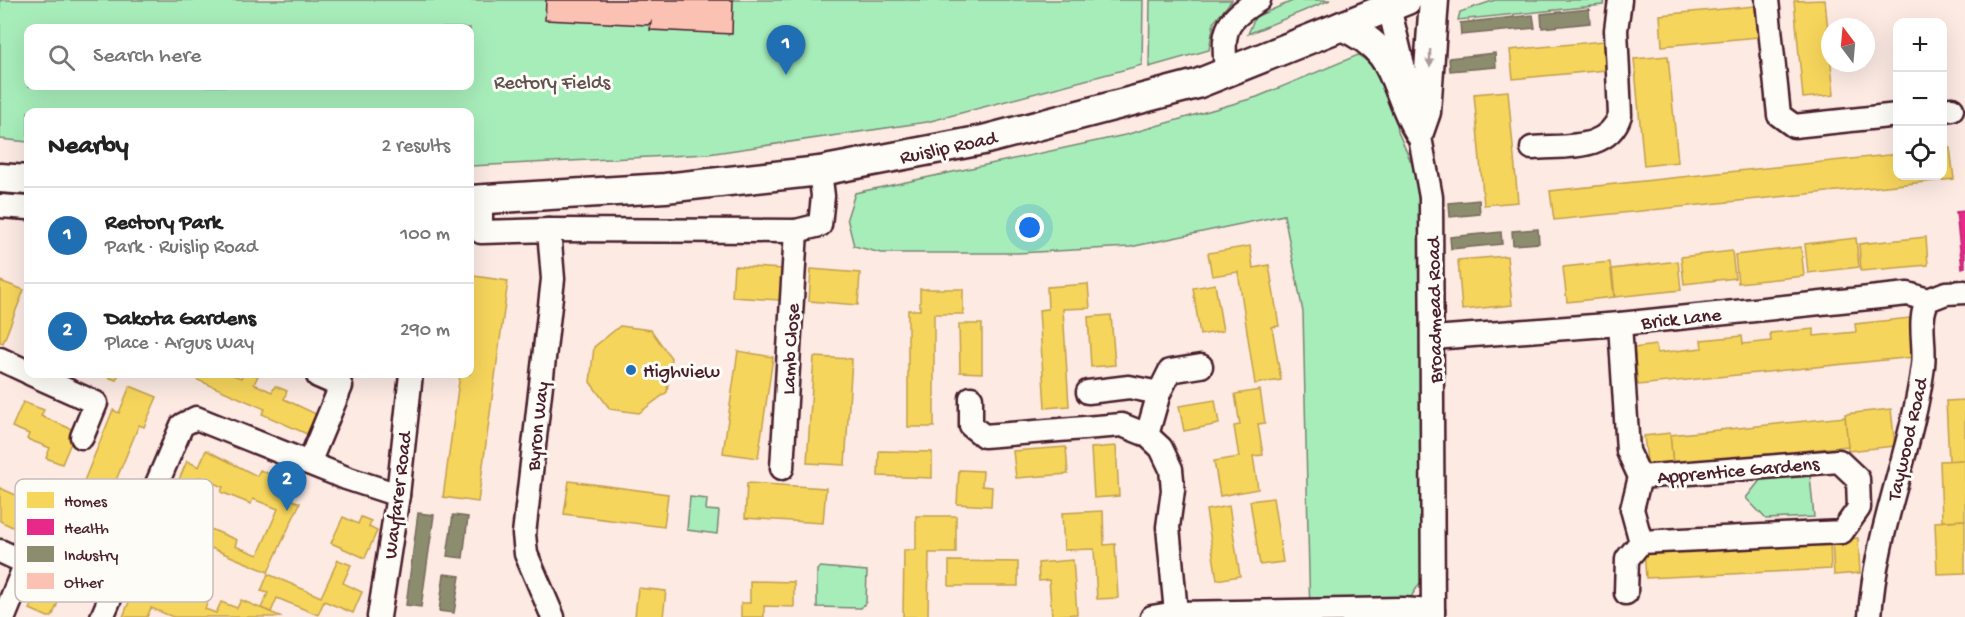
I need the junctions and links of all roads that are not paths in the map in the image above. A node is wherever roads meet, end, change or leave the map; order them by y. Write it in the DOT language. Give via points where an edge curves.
graph roads {
  1 [pos="1259,0"];
  2 [pos="1434,0"];
  3 [pos="1620,0"];
  4 [pos="1767,0"];
  5 [pos="1398,4"];
  6 [pos="1342,26"];
  7 [pos="1226,73"];
  8 [pos="1893,116"];
  9 [pos="1419,132"];
  10 [pos="1532,148"];
  11 [pos="820,171"];
  12 [pos="0,178"];
  13 [pos="24,180"];
  14 [pos="476,200"];
  15 [pos="0,206"];
  16 [pos="24,208"];
  17 [pos="549,230"];
  18 [pos="796,231"];
  19 [pos="1965,292"];
  20 [pos="1928,300"];
  21 [pos="1620,324"];
  22 [pos="1433,338"];
  23 [pos="0,359"];
  24 [pos="1201,366"];
  25 [pos="24,370"];
  26 [pos="41,378"];
  27 [pos="323,378"];
  28 [pos="411,378"];
  29 [pos="1088,392"];
  30 [pos="1159,393"];
  31 [pos="971,398"];
  32 [pos="1147,435"];
  33 [pos="82,437"];
  34 [pos="309,463"];
  35 [pos="782,468"];
  36 [pos="1640,477"];
  37 [pos="159,479"];
  38 [pos="398,495"];
  39 [pos="1641,542"];
  40 [pos="0,551"];
  41 [pos="15,557"];
  42 [pos="15,590"];
  43 [pos="1626,593"];
  44 [pos="1176,613"];
  45 [pos="1433,614"];
  46 [pos="1206,615"];
  47 [pos="4,617"];
  48 [pos="380,617"];
  49 [pos="553,617"];
  50 [pos="1152,617"];
  51 [pos="1870,617"];
  1 -- 7 [label="street" via="1228,24 1224,38"];
  2 -- 9 [label="main road, one-way" via="1426,112"];
  3 -- 10 [label="street" via="1616,30 1620,115 1616,128 1598,142"];
  4 -- 8 [label="street" via="1779,115 1794,126"];
  5 -- 6 [label="main road, Ruislip Road"];
  5 -- 9 [label="street, Broadmead Road"];
  6 -- 7 [label="main road, Ruislip Road"];
  6 -- 9 [label="main road" via="1378,47 1388,60"];
  7 -- 11 [label="main road, Ruislip Road" via="983,140"];
  9 -- 22 [label="street, Broadmead Road" via="1431,197"];
  11 -- 14 [label="main road, Ruislip Road" via="665,188"];
  11 -- 18 [label="street" via="820,225"];
  12 -- 13 [label="main road"];
  14 -- 17 [label="street" via="481,232"];
  15 -- 16 [label="street"];
  17 -- 18 [label="street"];
  17 -- 49 [label="street, Byron Way" via="553,279 524,534 526,554"];
  18 -- 35 [label="street, Lamb Close"];
  19 -- 20 [label="street" via="1946,293"];
  20 -- 21 [label="street, Brick Lane" via="1908,294"];
  20 -- 51 [label="street, Taywood Road" via="1922,311 1924,353 1918,403 1871,585"];
  21 -- 22 [label="street, Brick Lane"];
  21 -- 36 [label="street, Apprentice Gardens" via="1628,451"];
  22 -- 45 [label="street, Broadmead Road"];
  23 -- 25 [label="street"];
  24 -- 30 [label="street" via="1170,371"];
  26 -- 33 [label="street" via="96,403"];
  27 -- 34 [label="street" via="341,386"];
  28 -- 38 [label="street, Wayfarer Road"];
  29 -- 30 [label="street" via="1129,387"];
  30 -- 32 [label="street"];
  31 -- 32 [label="street" via="971,426 984,436 1122,425"];
  32 -- 44 [label="street" via="1161,448 1171,469 1173,490 1168,527"];
  34 -- 37 [label="street" via="196,418 182,425"];
  34 -- 38 [label="street"];
  36 -- 39 [label="street, Apprentice Gardens" via="1632,509"];
  36 -- 39 [label="street, Apprentice Gardens" via="1839,461 1858,480 1859,508 1842,532"];
  38 -- 48 [label="street, Wayfarer Road"];
  39 -- 43 [label="street" via="1627,559"];
  40 -- 41 [label="street"];
  42 -- 47 [label="street"];
  44 -- 46 [label="street"];
  44 -- 50 [label="street"];
  45 -- 46 [label="street" via="1402,609"];
}
